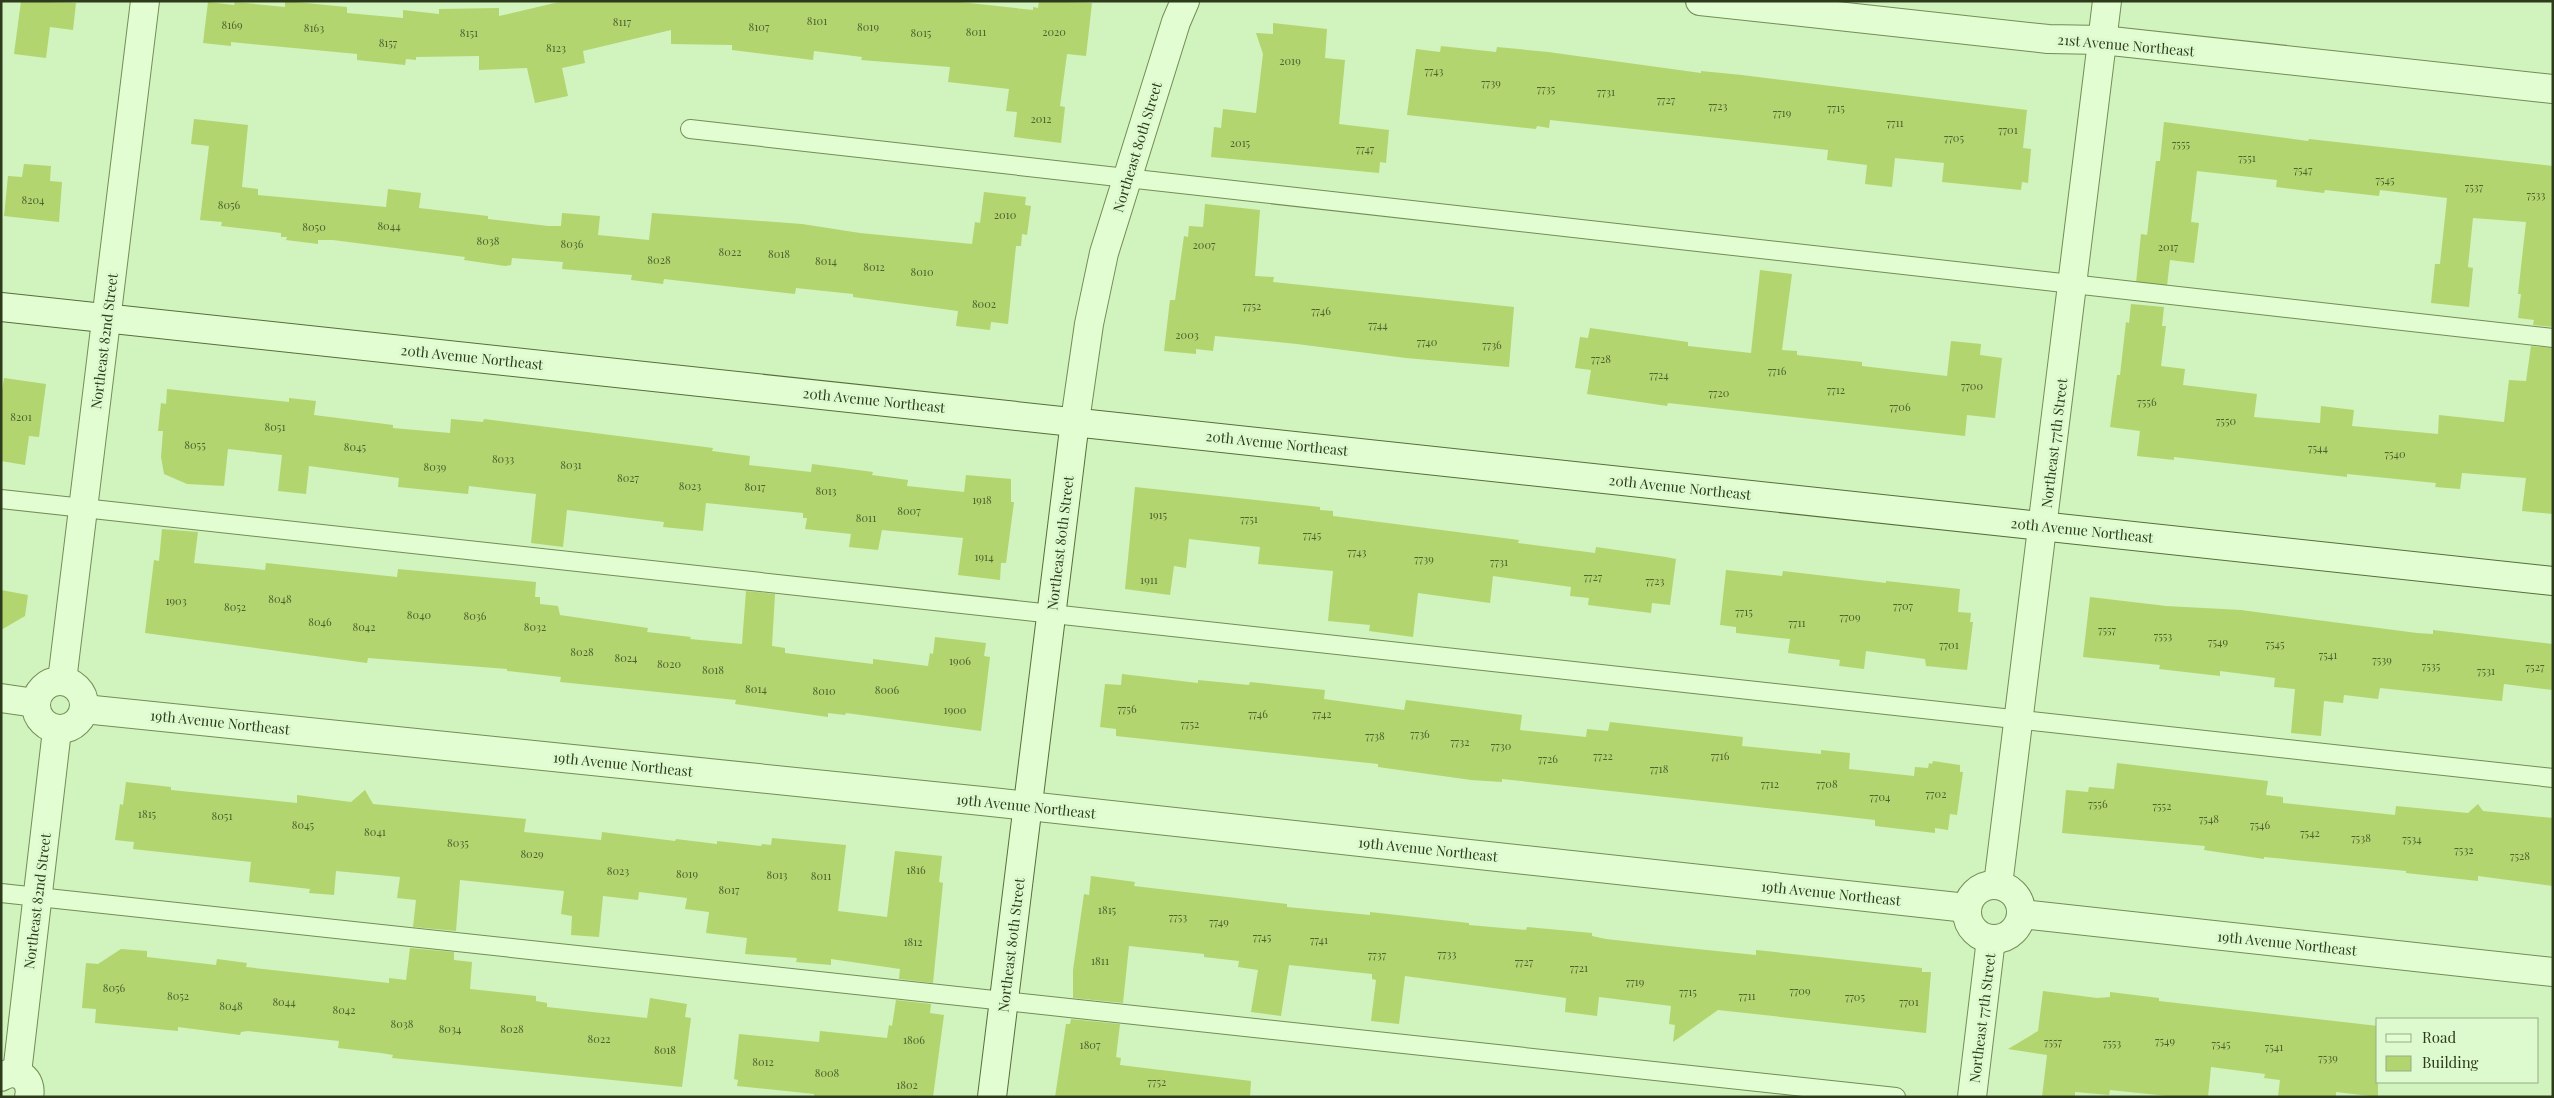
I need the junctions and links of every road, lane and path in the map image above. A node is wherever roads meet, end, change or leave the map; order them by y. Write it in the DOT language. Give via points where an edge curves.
graph roads {
  1 [pos="145,1"];
  2 [pos="1185,1"];
  3 [pos="1700,1"];
  4 [pos="2107,1"];
  5 [pos="2102,40"];
  6 [pos="2553,89"];
  7 [pos="690,129"];
  8 [pos="1126,182"];
  9 [pos="2073,288"];
  10 [pos="1,307"];
  11 [pos="108,319"];
  12 [pos="2553,338"];
  13 [pos="1075,421"];
  14 [pos="1,499"];
  15 [pos="84,508"];
  16 [pos="2043,526"];
  17 [pos="2553,581"];
  18 [pos="1051,614"];
  19 [pos="62,681"];
  20 [pos="1,698"];
  21 [pos="35,703"];
  22 [pos="84,709"];
  23 [pos="2019,720"];
  24 [pos="56,730"];
  25 [pos="2553,778"];
  26 [pos="1028,806"];
  27 [pos="1998,885"];
  28 [pos="1,894"];
  29 [pos="37,897"];
  30 [pos="1967,908"];
  31 [pos="2021,914"];
  32 [pos="1991,939"];
  33 [pos="2553,972"];
  34 [pos="1004,1000"];
  35 [pos="24,1088"];
  36 [pos="992,1097"];
  37 [pos="1896,1097"];
  38 [pos="1972,1097"];
  1 -- 11 [label="street, Northeast 82nd Street"];
  2 -- 8 [label="street, Northeast 80th Street"];
  3 -- 5 [label="street, 21st Avenue Northeast" via="2048,39"];
  4 -- 5 [label="street, Northeast 77th Street"];
  5 -- 6 [label="street, 21st Avenue Northeast"];
  5 -- 9 [label="street, Northeast 77th Street"];
  7 -- 8 [label="lane"];
  8 -- 9 [label="lane"];
  8 -- 13 [label="street, Northeast 80th Street" via="1096,289"];
  9 -- 12 [label="lane"];
  9 -- 16 [label="street, Northeast 77th Street"];
  10 -- 11 [label="street, 20th Avenue Northeast"];
  11 -- 13 [label="street, 20th Avenue Northeast"];
  11 -- 15 [label="street, Northeast 82nd Street"];
  13 -- 16 [label="street, 20th Avenue Northeast"];
  13 -- 18 [label="street, Northeast 80th Street"];
  14 -- 15 [label="lane"];
  15 -- 18 [label="lane"];
  15 -- 19 [label="street, Northeast 82nd Street"];
  16 -- 17 [label="street, 20th Avenue Northeast"];
  16 -- 23 [label="street, Northeast 77th Street"];
  18 -- 23 [label="lane"];
  18 -- 26 [label="street, Northeast 80th Street"];
  19 -- 21 [label="street" via="42,688"];
  19 -- 22 [label="street" via="80,691"];
  20 -- 21 [label="street"];
  21 -- 24 [label="street" via="39,719"];
  22 -- 24 [label="street" via="74,726"];
  22 -- 26 [label="street, 19th Avenue Northeast"];
  23 -- 25 [label="lane"];
  23 -- 27 [label="street, Northeast 77th Street"];
  24 -- 29 [label="street, Northeast 82nd Street"];
  26 -- 30 [label="street, 19th Avenue Northeast"];
  26 -- 34 [label="street, Northeast 80th Street"];
  27 -- 30 [label="street" via="1977,890"];
  27 -- 31 [label="street" via="2016,896"];
  28 -- 29 [label="lane"];
  29 -- 34 [label="lane"];
  29 -- 35 [label="street, Northeast 82nd Street"];
  30 -- 32 [label="street" via="1972,928 1979,935"];
  31 -- 32 [label="street" via="2013,931 2006,937"];
  31 -- 33 [label="street, 19th Avenue Northeast"];
  32 -- 38 [label="street, Northeast 77th Street"];
  34 -- 36 [label="street, Northeast 80th Street"];
  34 -- 37 [label="lane"];
}
